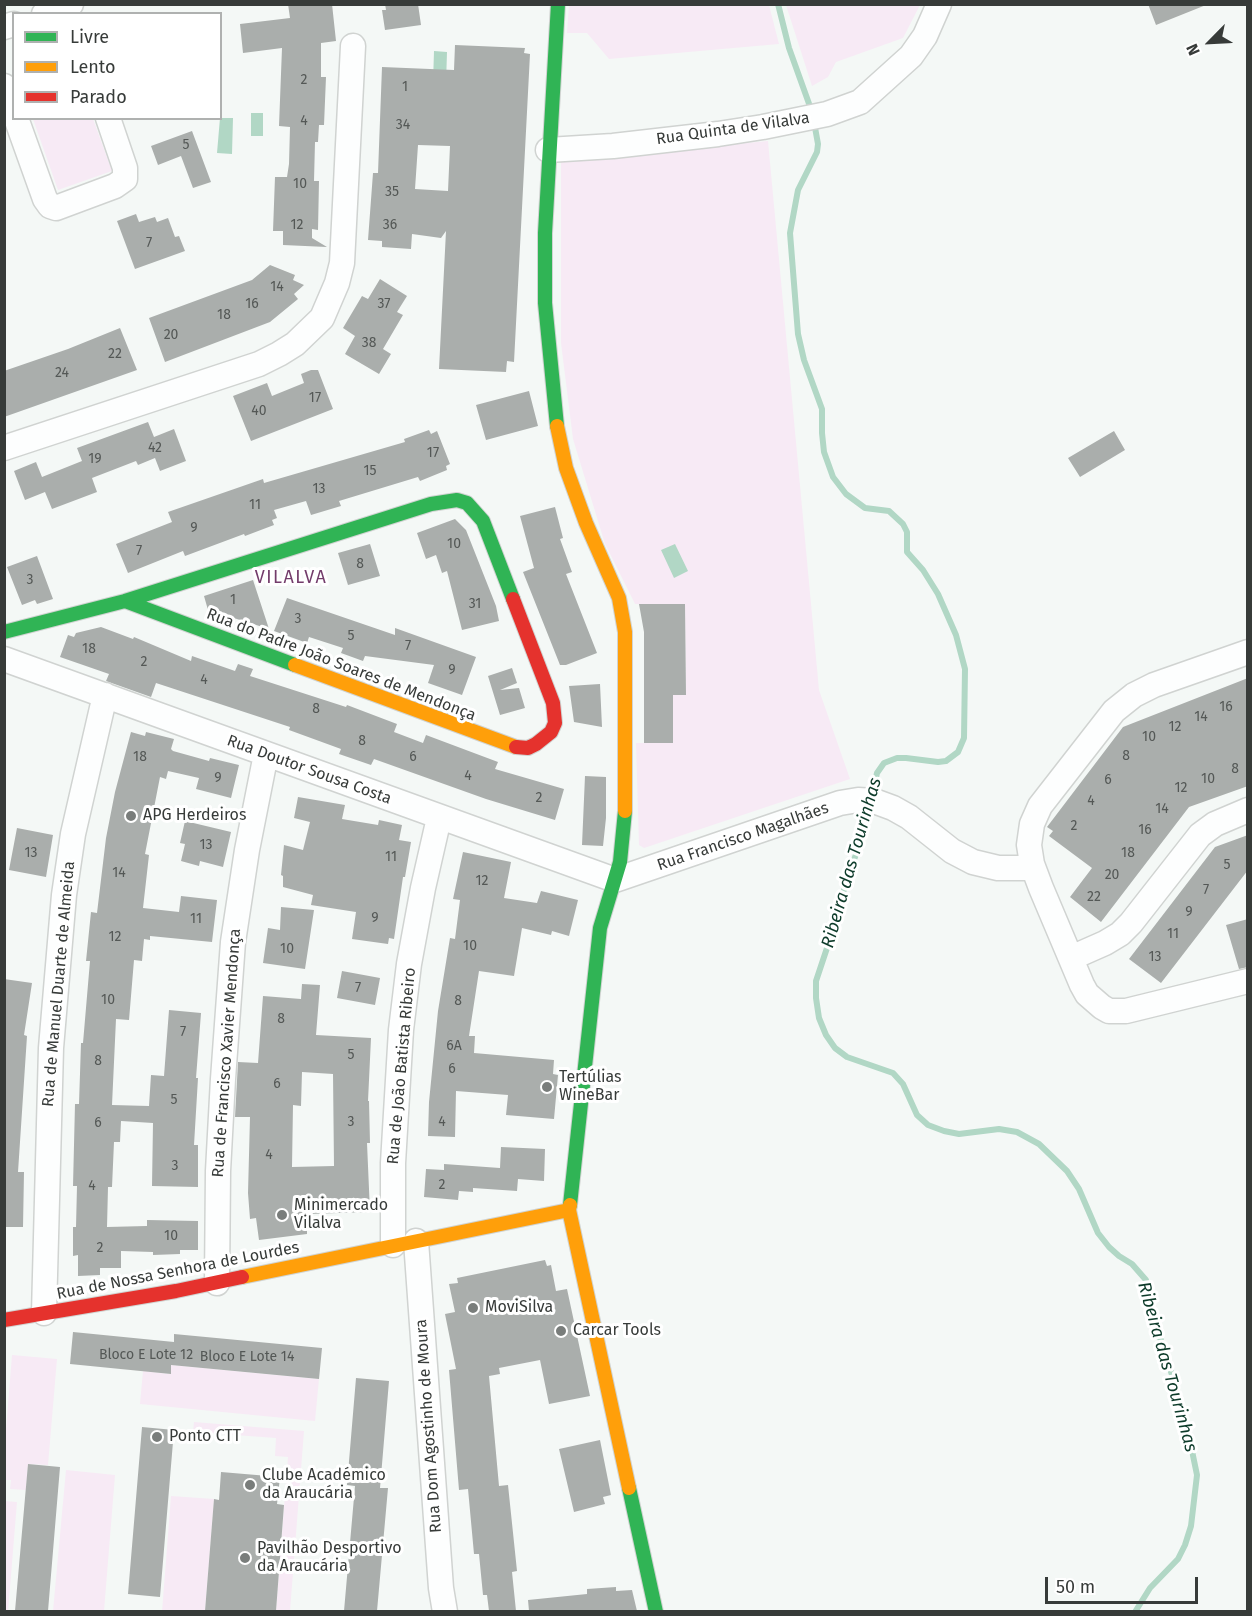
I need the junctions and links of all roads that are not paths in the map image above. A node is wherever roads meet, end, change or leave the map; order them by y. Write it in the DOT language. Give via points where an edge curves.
graph roads {
  1 [pos="558,4"];
  2 [pos="939,4"];
  3 [pos="69,5"];
  4 [pos="50,12"];
  5 [pos="352,46"];
  6 [pos="4,86"];
  7 [pos="12,106"];
  8 [pos="17,120"];
  9 [pos="109,120"];
  10 [pos="548,150"];
  11 [pos="4,448"];
  12 [pos="125,601"];
  13 [pos="4,632"];
  14 [pos="1248,652"];
  15 [pos="4,659"];
  16 [pos="105,695"];
  17 [pos="266,753"];
  18 [pos="1248,810"];
  19 [pos="439,818"];
  20 [pos="1033,868"];
  21 [pos="615,880"];
  22 [pos="1071,958"];
  23 [pos="1248,981"];
  24 [pos="569,1210"];
  25 [pos="404,1243"];
  26 [pos="217,1283"];
  27 [pos="44,1313"];
  28 [pos="4,1320"];
  29 [pos="445,1611"];
  30 [pos="656,1611"];
  1 -- 10 [label="street"];
  2 -- 10 [label="street, Rua Quinta de Vilalva" via="911,56 860,102 827,114 718,134"];
  3 -- 4 [label="street"];
  5 -- 11 [label="street" via="342,263 338,283 322,318 295,344 259,364"];
  6 -- 7 [label="street"];
  8 -- 9 [label="street" via="45,199 56,208 116,186 125,178 126,168"];
  10 -- 21 [label="street" via="545,303 556,421 569,478 620,598 626,632 625,819"];
  12 -- 12 [label="street, Rua do Padre João Soares de Mendonça" via="504,744 528,748 544,739 555,723 553,703 483,521 467,503 457,500 431,504"];
  12 -- 13 [label="street"];
  14 -- 20 [label="street" via="1154,685 1114,711 1035,815 1029,845"];
  15 -- 16 [label="street, Rua Doutor Sousa Costa"];
  16 -- 17 [label="street, Rua Doutor Sousa Costa"];
  16 -- 27 [label="street, Rua de Manuel Duarte de Almeida" via="73,834 63,906 51,1048"];
  17 -- 19 [label="street, Rua Doutor Sousa Costa"];
  17 -- 26 [label="street, Rua de Francisco Xavier Mendonça" via="233,942 223,1079"];
  18 -- 22 [label="street" via="1200,835 1120,934"];
  19 -- 21 [label="street, Rua Doutor Sousa Costa"];
  19 -- 25 [label="street, Rua de João Batista Ribeiro" via="423,888 401,1030 393,1163"];
  20 -- 21 [label="street, Rua Francisco Magalhães" via="998,868 973,862 901,812 874,801 858,800"];
  20 -- 22 [label="street"];
  21 -- 24 [label="street" via="600,928"];
  22 -- 23 [label="street" via="1087,994 1102,1007 1118,1012"];
  24 -- 25 [label="street, Rua de Nossa Senhora de Lourdes"];
  24 -- 30 [label="street"];
  25 -- 26 [label="street, Rua de Nossa Senhora de Lourdes"];
  25 -- 29 [label="street, Rua Dom Agostinho de Moura"];
  26 -- 27 [label="street, Rua de Nossa Senhora de Lourdes"];
  27 -- 28 [label="street, Rua de Nossa Senhora de Lourdes"];
}
